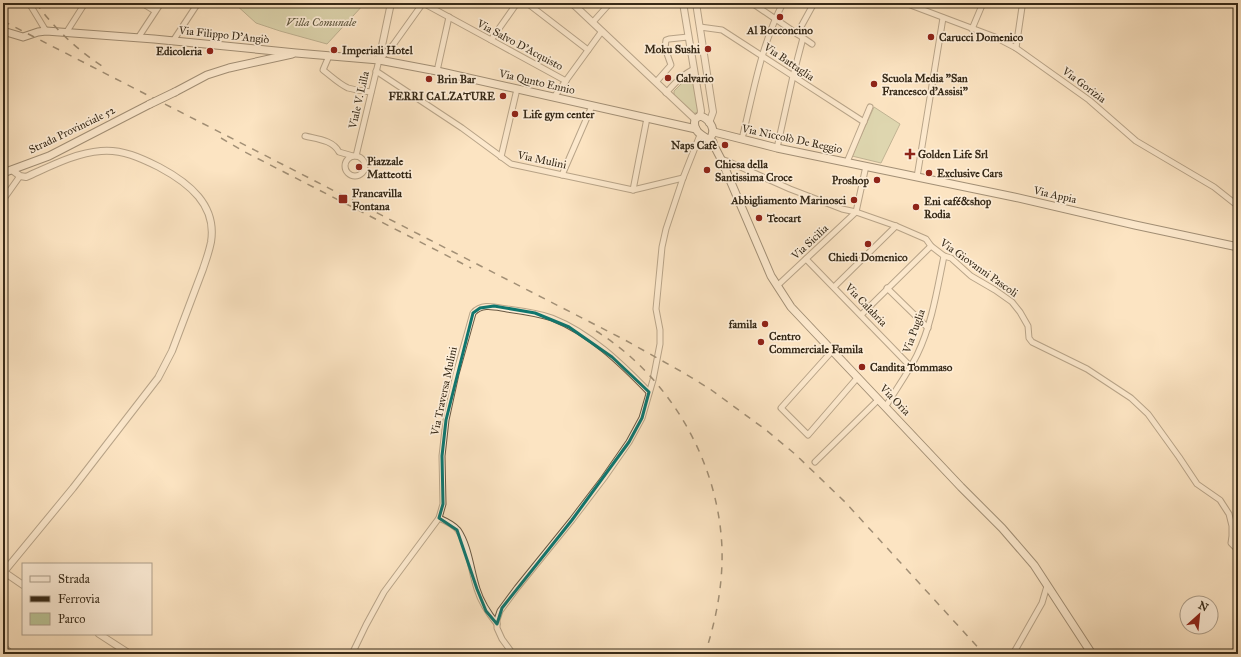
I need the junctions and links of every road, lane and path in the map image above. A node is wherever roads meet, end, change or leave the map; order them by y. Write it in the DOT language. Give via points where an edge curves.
graph roads {
  1 [pos="29,3"];
  2 [pos="85,3"];
  3 [pos="142,3"];
  4 [pos="161,3"];
  5 [pos="198,3"];
  6 [pos="391,3"];
  7 [pos="423,3"];
  8 [pos="517,3"];
  9 [pos="527,3"];
  10 [pos="572,3"];
  11 [pos="610,3"];
  12 [pos="683,3"];
  13 [pos="696,3"];
  14 [pos="752,3"];
  15 [pos="783,3"];
  16 [pos="814,3"];
  17 [pos="905,3"];
  18 [pos="983,3"];
  19 [pos="1024,3"];
  20 [pos="155,12"];
  21 [pos="449,17"];
  22 [pos="943,18"];
  23 [pos="775,19"];
  24 [pos="593,22"];
  25 [pos="700,27"];
  26 [pos="972,29"];
  27 [pos="3,31"];
  28 [pos="46,31"];
  29 [pos="602,31"];
  30 [pos="66,33"];
  31 [pos="797,34"];
  32 [pos="688,37"];
  33 [pos="138,38"];
  34 [pos="803,38"];
  35 [pos="490,40"];
  36 [pos="173,41"];
  37 [pos="812,44"];
  38 [pos="1016,48"];
  39 [pos="588,50"];
  40 [pos="296,53"];
  41 [pos="329,56"];
  42 [pos="763,56"];
  43 [pos="379,60"];
  44 [pos="694,69"];
  45 [pos="376,71"];
  46 [pos="437,71"];
  47 [pos="792,76"];
  48 [pos="566,81"];
  49 [pos="656,82"];
  50 [pos="517,89"];
  51 [pos="371,92"];
  52 [pos="666,93"];
  53 [pos="554,97"];
  54 [pos="592,106"];
  55 [pos="870,107"];
  56 [pos="647,118"];
  57 [pos="697,118"];
  58 [pos="864,122"];
  59 [pos="710,123"];
  60 [pos="696,131"];
  61 [pos="305,136"];
  62 [pos="712,138"];
  63 [pos="742,139"];
  64 [pos="777,148"];
  65 [pos="501,157"];
  66 [pos="722,159"];
  67 [pos="847,162"];
  68 [pos="866,166"];
  69 [pos="12,170"];
  70 [pos="3,173"];
  71 [pos="562,175"];
  72 [pos="20,176"];
  73 [pos="917,177"];
  74 [pos="683,178"];
  75 [pos="633,190"];
  76 [pos="3,200"];
  77 [pos="1238,206"];
  78 [pos="856,212"];
  79 [pos="896,226"];
  80 [pos="931,246"];
  81 [pos="1238,247"];
  82 [pos="944,256"];
  83 [pos="806,259"];
  84 [pos="777,286"];
  85 [pos="834,287"];
  86 [pos="887,288"];
  87 [pos="861,315"];
  88 [pos="928,328"];
  89 [pos="833,350"];
  90 [pos="910,366"];
  91 [pos="858,377"];
  92 [pos="649,392"];
  93 [pos="879,399"];
  94 [pos="886,406"];
  95 [pos="815,462"];
  96 [pos="439,518"];
  97 [pos="1238,550"];
  98 [pos="3,572"];
  99 [pos="22,584"];
  100 [pos="1047,586"];
  101 [pos="497,624"];
  102 [pos="101,635"];
  103 [pos="3,646"];
  104 [pos="12,654"];
  105 [pos="130,654"];
  106 [pos="352,654"];
  107 [pos="513,654"];
  108 [pos="1013,654"];
  109 [pos="1092,654"];
  1 -- 28 [label="street"];
  2 -- 30 [label="street"];
  3 -- 20 [label="street"];
  4 -- 20 [label="street"];
  5 -- 36 [label="street"];
  6 -- 43 [label="street, Viale V. Lilla"];
  7 -- 21 [label="street, Via Salvo D'Acquisto"];
  7 -- 43 [label="street"];
  8 -- 35 [label="street"];
  9 -- 39 [label="street"];
  10 -- 24 [label="street"];
  11 -- 24 [label="street"];
  12 -- 32 [label="street"];
  13 -- 25 [label="street"];
  14 -- 23 [label="street"];
  15 -- 23 [label="street"];
  16 -- 31 [label="street"];
  17 -- 22 [label="street, Via Gorizia"];
  18 -- 26 [label="street"];
  19 -- 38 [label="street"];
  20 -- 33 [label="street"];
  21 -- 35 [label="street, Via Salvo D'Acquisto"];
  21 -- 46 [label="street"];
  22 -- 26 [label="street, Via Gorizia"];
  22 -- 73 [label="street"];
  23 -- 31 [label="street"];
  23 -- 42 [label="street"];
  24 -- 29 [label="street"];
  25 -- 42 [label="street, Via Battaglia" via="722,30"];
  25 -- 59 [label="street" via="713,112"];
  26 -- 38 [label="street, Via Gorizia"];
  27 -- 28 [label="main road, Via Filippo D'Angiò" via="23,37"];
  28 -- 30 [label="main road, Via Filippo D'Angiò"];
  29 -- 39 [label="street"];
  29 -- 49 [label="street"];
  30 -- 33 [label="main road, Via Filippo D'Angiò"];
  31 -- 34 [label="street"];
  32 -- 44 [label="street"];
  32 -- 49 [label="street" via="666,40 665,48 671,65"];
  33 -- 36 [label="main road, Via Filippo D'Angiò"];
  34 -- 37 [label="street"];
  34 -- 47 [label="street"];
  35 -- 48 [label="street, Via Salvo D'Acquisto"];
  36 -- 40 [label="main road, Via Filippo D'Angiò"];
  38 -- 77 [label="street, Via Gorizia" via="1089,100 1136,141 1214,187"];
  39 -- 48 [label="street"];
  40 -- 41 [label="main road, Via Filippo D'Angiò"];
  40 -- 69 [label="main road, Strada Provinciale 52, bridge" via="229,68 207,76 49,156"];
  41 -- 43 [label="main road, Via Filippo D'Angiò"];
  41 -- 51 [label="street" via="324,70 348,88"];
  42 -- 47 [label="street, Via Battaglia"];
  42 -- 63 [label="street"];
  43 -- 45 [label="street, Viale V. Lilla"];
  43 -- 46 [label="main road, Via Qunto Ennio"];
  44 -- 52 [label="street" via="677,80"];
  44 -- 57 [label="street" via="701,111"];
  45 -- 51 [label="street, Viale V. Lilla"];
  45 -- 65 [label="street, Via Mulini"];
  46 -- 50 [label="main road, Via Qunto Ennio"];
  47 -- 58 [label="street, Via Battaglia"];
  47 -- 64 [label="street"];
  48 -- 53 [label="street"];
  49 -- 52 [label="street"];
  50 -- 53 [label="main road, Via Qunto Ennio"];
  50 -- 65 [label="street"];
  51 -- 61 [label="street, Viale V. Lilla" via="354,156 339,152 332,143"];
  52 -- 57 [label="street"];
  53 -- 54 [label="main road, Via Qunto Ennio"];
  54 -- 56 [label="main road, Via Qunto Ennio"];
  54 -- 71 [label="street"];
  55 -- 58 [label="street"];
  56 -- 60 [label="main road, Via Qunto Ennio"];
  56 -- 75 [label="street"];
  57 -- 59 [label="main road" via="704,117"];
  57 -- 60 [label="main road" via="694,122"];
  58 -- 67 [label="street"];
  59 -- 62 [label="main road, Via Oria"];
  60 -- 62 [label="main road, Via Niccolò De Reggio"];
  60 -- 74 [label="street"];
  62 -- 63 [label="main road, Via Niccolò De Reggio"];
  62 -- 66 [label="main road, Via Oria"];
  63 -- 64 [label="main road, Via Niccolò De Reggio"];
  64 -- 67 [label="main road, Via Niccolò De Reggio"];
  65 -- 71 [label="street, Via Mulini" via="511,164"];
  66 -- 78 [label="street, Via Giovanni Pascoli" via="790,189"];
  66 -- 84 [label="main road, Via Oria"];
  67 -- 68 [label="main road, Via Niccolò De Reggio"];
  68 -- 73 [label="main road, Via Appia"];
  68 -- 78 [label="street"];
  69 -- 70 [label="main road, Strada Provinciale 52"];
  69 -- 72 [label="street"];
  71 -- 75 [label="street, Via Mulini"];
  72 -- 76 [label="street"];
  72 -- 98 [label="street" via="26,177 89,152 117,151 134,155 171,173 196,193 208,215 211,237 205,262 172,351 158,378 73,488"];
  73 -- 81 [label="main road, Via Appia"];
  74 -- 75 [label="street, Via Mulini"];
  74 -- 92 [label="street" via="662,247 656,309 660,344"];
  78 -- 79 [label="street, Via Giovanni Pascoli"];
  78 -- 83 [label="street, Via Sicilia"];
  79 -- 80 [label="street, Via Giovanni Pascoli" via="926,239"];
  79 -- 85 [label="street"];
  80 -- 82 [label="street, Via Giovanni Pascoli"];
  80 -- 86 [label="street"];
  82 -- 88 [label="street, Via Puglia"];
  82 -- 97 [label="street, Via Giovanni Pascoli" via="951,258 971,276 1012,302 1028,326 1032,342 1087,369 1131,398 1148,414 1197,484 1220,500 1229,514 1232,526 1231,543"];
  83 -- 84 [label="street, Via Sicilia"];
  83 -- 85 [label="street, Via Calabria"];
  84 -- 89 [label="main road, Via Oria" via="797,314"];
  85 -- 87 [label="street, Via Calabria"];
  86 -- 87 [label="street"];
  86 -- 88 [label="street"];
  87 -- 90 [label="street, Via Calabria"];
  88 -- 90 [label="street, Via Puglia"];
  89 -- 91 [label="main road, Via Oria"];
  89 -- 91 [label="street" via="781,408 808,435"];
  90 -- 94 [label="street, Via Puglia"];
  91 -- 93 [label="main road, Via Oria"];
  92 -- 96 [label="street, Via Traversa Mulini" via="588,338 552,319 535,313 494,306 477,308 473,313 456,374 446,420 442,456 443,504"];
  92 -- 101 [label="street" via="640,423 627,446 502,608"];
  93 -- 94 [label="main road, Via Oria"];
  93 -- 95 [label="street"];
  94 -- 100 [label="main road, Via Oria" via="1002,528 1034,565"];
  96 -- 101 [label="street" via="457,530 471,563 477,589 486,611"];
  96 -- 106 [label="street, Via Traversa Mulini" via="384,592"];
  98 -- 99 [label="street"];
  100 -- 108 [label="street" via="1042,603"];
  100 -- 109 [label="main road, Via Oria"];
  101 -- 107 [label="street"];
  102 -- 105 [label="street"];
  103 -- 104 [label="street"];
}
